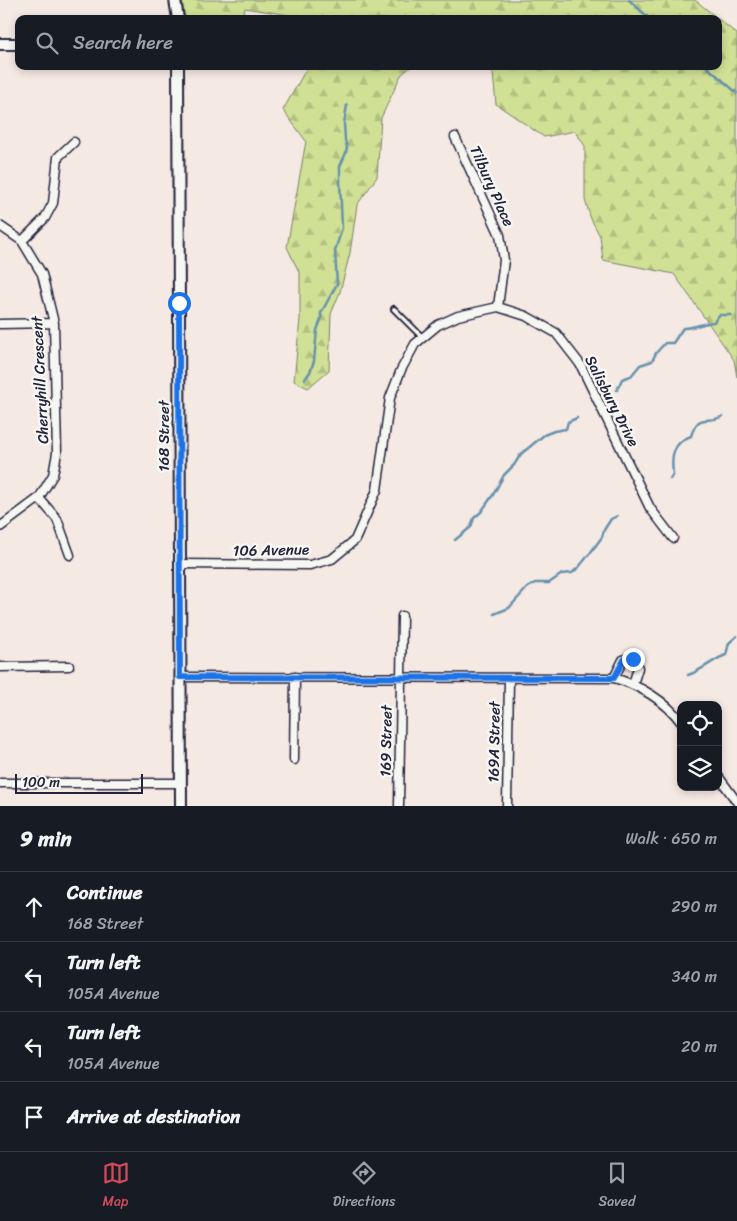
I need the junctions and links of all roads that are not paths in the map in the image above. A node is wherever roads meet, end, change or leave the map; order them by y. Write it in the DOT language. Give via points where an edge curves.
graph roads {
  1 [pos="176,0"];
  2 [pos="178,15"];
  3 [pos="0,44"];
  4 [pos="15,44"];
  5 [pos="178,70"];
  6 [pos="455,137"];
  7 [pos="74,142"];
  8 [pos="0,226"];
  9 [pos="22,242"];
  10 [pos="498,307"];
  11 [pos="394,309"];
  12 [pos="54,323"];
  13 [pos="0,324"];
  14 [pos="423,338"];
  15 [pos="39,498"];
  16 [pos="0,527"];
  17 [pos="673,538"];
  18 [pos="70,555"];
  19 [pos="180,564"];
  20 [pos="402,616"];
  21 [pos="69,666"];
  22 [pos="0,667"];
  23 [pos="180,677"];
  24 [pos="295,677"];
  25 [pos="401,678"];
  26 [pos="509,678"];
  27 [pos="614,678"];
  28 [pos="633,684"];
  29 [pos="677,716"];
  30 [pos="294,760"];
  31 [pos="722,781"];
  32 [pos="0,783"];
  33 [pos="181,783"];
  34 [pos="737,802"];
  35 [pos="181,806"];
  36 [pos="399,806"];
  37 [pos="507,806"];
  1 -- 2 [label="street"];
  3 -- 4 [label="street"];
  5 -- 19 [label="street, 168 Street"];
  6 -- 10 [label="street, Tilbury Place" via="500,235 504,260"];
  7 -- 9 [label="street" via="58,157 53,203 45,218"];
  8 -- 9 [label="street, Cherryhill Crescent"];
  9 -- 12 [label="street, Cherryhill Crescent" via="42,274"];
  10 -- 14 [label="street" via="458,316 438,325"];
  10 -- 17 [label="street, Salisbury Drive" via="526,316 556,333 580,364 650,508"];
  11 -- 14 [label="lane"];
  12 -- 13 [label="street"];
  12 -- 15 [label="street, Cherryhill Crescent" via="57,452 53,474"];
  14 -- 19 [label="street, 106 Avenue" via="415,344 390,398 377,490 355,540 332,559 310,565"];
  15 -- 16 [label="street, Cherryhill Crescent"];
  15 -- 18 [label="street" via="57,519"];
  19 -- 23 [label="street, 168 Street"];
  20 -- 25 [label="street, 169 Street"];
  21 -- 22 [label="street"];
  23 -- 24 [label="street"];
  23 -- 33 [label="street, 168 Street"];
  24 -- 25 [label="street"];
  24 -- 30 [label="street"];
  25 -- 26 [label="street"];
  25 -- 36 [label="street, 169 Street"];
  26 -- 27 [label="street"];
  26 -- 37 [label="street, 169A Street"];
  27 -- 28 [label="street"];
  27 -- 28 [label="street" via="624,660 633,659 638,668"];
  28 -- 29 [label="street"];
  31 -- 34 [label="street"];
  32 -- 33 [label="street"];
  33 -- 35 [label="street, 168 Street"];
}
